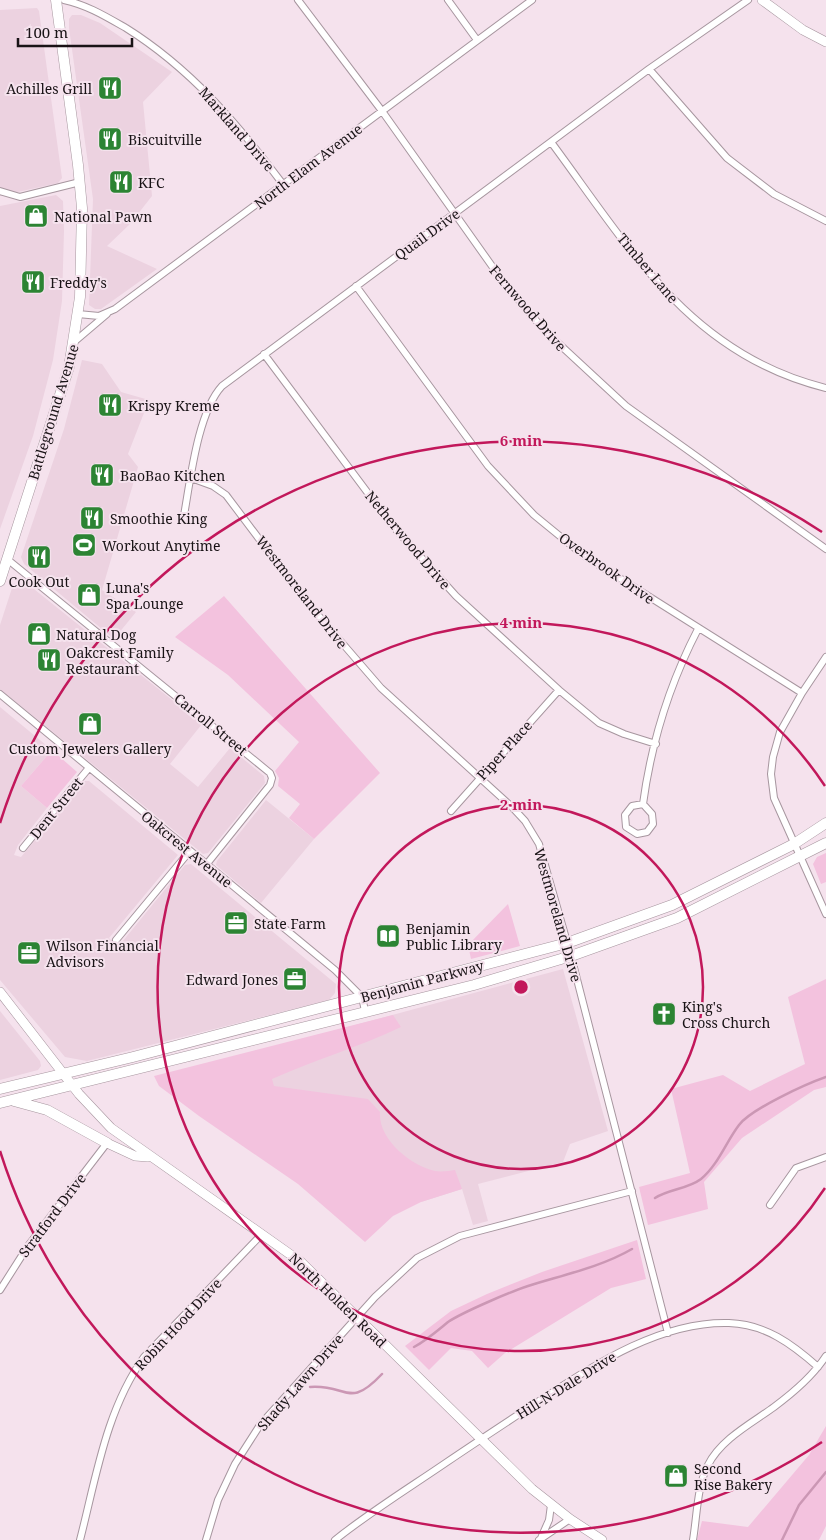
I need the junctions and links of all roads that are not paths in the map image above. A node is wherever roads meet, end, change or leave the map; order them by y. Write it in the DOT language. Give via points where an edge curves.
graph roads {
  1 [pos="56,0"];
  2 [pos="64,0"];
  3 [pos="298,0"];
  4 [pos="448,0"];
  5 [pos="532,0"];
  6 [pos="748,0"];
  7 [pos="762,0"];
  8 [pos="477,40"];
  9 [pos="826,42"];
  10 [pos="649,69"];
  11 [pos="382,111"];
  12 [pos="551,142"];
  13 [pos="80,182"];
  14 [pos="282,183"];
  15 [pos="0,191"];
  16 [pos="453,214"];
  17 [pos="826,221"];
  18 [pos="356,286"];
  19 [pos="78,314"];
  20 [pos="107,314"];
  21 [pos="74,342"];
  22 [pos="264,354"];
  23 [pos="826,388"];
  24 [pos="191,478"];
  25 [pos="183,521"];
  26 [pos="826,549"];
  27 [pos="7,559"];
  28 [pos="0,582"];
  29 [pos="698,630"];
  30 [pos="826,657"];
  31 [pos="559,690"];
  32 [pos="802,693"];
  33 [pos="0,694"];
  34 [pos="656,744"];
  35 [pos="88,769"];
  36 [pos="478,778"];
  37 [pos="643,804"];
  38 [pos="451,811"];
  39 [pos="826,823"];
  40 [pos="826,843"];
  41 [pos="794,844"];
  42 [pos="24,848"];
  43 [pos="189,852"];
  44 [pos="800,855"];
  45 [pos="206,865"];
  46 [pos="826,914"];
  47 [pos="116,940"];
  48 [pos="567,942"];
  49 [pos="571,956"];
  50 [pos="0,992"];
  51 [pos="362,997"];
  52 [pos="365,1011"];
  53 [pos="64,1074"];
  54 [pos="74,1086"];
  55 [pos="0,1089"];
  56 [pos="5,1101"];
  57 [pos="108,1143"];
  58 [pos="826,1157"];
  59 [pos="150,1158"];
  60 [pos="632,1191"];
  61 [pos="770,1205"];
  62 [pos="262,1234"];
  63 [pos="0,1290"];
  64 [pos="356,1318"];
  65 [pos="668,1333"];
  66 [pos="826,1356"];
  67 [pos="818,1367"];
  68 [pos="481,1439"];
  69 [pos="551,1505"];
  70 [pos="570,1519"];
  71 [pos="540,1539"];
  72 [pos="80,1540"];
  73 [pos="206,1540"];
  74 [pos="335,1540"];
  75 [pos="602,1540"];
  76 [pos="693,1540"];
  1 -- 13 [label="main road, Battleground Avenue"];
  2 -- 14 [label="street, Markland Drive" via="99,12 167,56 234,121"];
  3 -- 11 [label="street, Fernwood Drive"];
  4 -- 8 [label="street"];
  5 -- 8 [label="street, North Elam Avenue"];
  6 -- 10 [label="street, Quail Drive"];
  7 -- 9 [label="main road" via="803,30"];
  8 -- 11 [label="street, North Elam Avenue"];
  10 -- 12 [label="street, Quail Drive"];
  10 -- 17 [label="street" via="726,158 774,194"];
  11 -- 14 [label="street, North Elam Avenue"];
  11 -- 16 [label="street, Fernwood Drive"];
  12 -- 16 [label="street, Quail Drive"];
  12 -- 23 [label="street, Timber Lane" via="650,276 684,310 751,358"];
  13 -- 15 [label="street" via="20,197"];
  13 -- 19 [label="main road, Battleground Avenue" via="82,243"];
  14 -- 20 [label="street, North Elam Avenue"];
  16 -- 18 [label="street, Quail Drive"];
  16 -- 26 [label="street, Fernwood Drive" via="523,306 604,388 651,426"];
  18 -- 22 [label="street, Quail Drive"];
  18 -- 29 [label="street, Overbrook Drive" via="488,466 534,515 583,555"];
  19 -- 20 [label="street"];
  19 -- 21 [label="main road, Battleground Avenue"];
  20 -- 21 [label="street, North Elam Avenue"];
  21 -- 27 [label="main road, Battleground Avenue" via="50,431"];
  22 -- 24 [label="street, Quail Drive" via="216,393 204,419"];
  22 -- 31 [label="street, Netherwood Drive" via="417,556"];
  24 -- 25 [label="street, Quail Drive"];
  24 -- 36 [label="street, Westmoreland Drive" via="213,486 233,503 305,600 381,688"];
  27 -- 28 [label="main road, Battleground Avenue"];
  27 -- 45 [label="street, Carroll Street" via="264,768 272,778 270,785"];
  29 -- 32 [label="street, Overbrook Drive"];
  29 -- 34 [label="street" via="674,682"];
  30 -- 32 [label="street"];
  31 -- 34 [label="street, Netherwood Drive" via="599,723"];
  31 -- 36 [label="street, Piper Place"];
  32 -- 41 [label="street" via="780,732 771,774 774,798"];
  33 -- 35 [label="street, Oakcrest Avenue"];
  34 -- 37 [label="street"];
  35 -- 42 [label="street, Dent Street"];
  35 -- 43 [label="street, Oakcrest Avenue"];
  36 -- 38 [label="street, Piper Place"];
  36 -- 48 [label="street, Westmoreland Drive" via="512,807 539,844"];
  37 -- 37 [label="street" via="632,806 625,815 626,827 637,834 647,832 653,824 652,814"];
  39 -- 41 [label="main road, Benjamin Parkway"];
  40 -- 44 [label="main road, Benjamin Parkway"];
  41 -- 44 [label="street"];
  41 -- 48 [label="main road, Benjamin Parkway" via="672,906"];
  43 -- 45 [label="street, Oakcrest Avenue"];
  43 -- 47 [label="street"];
  44 -- 46 [label="street"];
  44 -- 49 [label="main road, Benjamin Parkway" via="677,918"];
  45 -- 51 [label="street, Oakcrest Avenue" via="334,970"];
  48 -- 49 [label="street, Westmoreland Drive"];
  48 -- 51 [label="main road, Benjamin Parkway"];
  49 -- 52 [label="main road, Benjamin Parkway" via="474,985"];
  49 -- 60 [label="street, Westmoreland Drive"];
  50 -- 53 [label="main road, North Holden Road"];
  51 -- 52 [label="street"];
  51 -- 53 [label="main road, Benjamin Parkway"];
  52 -- 54 [label="main road, Benjamin Parkway"];
  53 -- 54 [label="main road, North Holden Road"];
  53 -- 55 [label="main road, Benjamin Parkway"];
  54 -- 56 [label="main road, Benjamin Parkway"];
  54 -- 59 [label="main road, North Holden Road" via="111,1128"];
  56 -- 57 [label="main road" via="46,1110"];
  57 -- 59 [label="main road" via="135,1156"];
  57 -- 63 [label="street, Stratford Drive" via="28,1246"];
  58 -- 61 [label="street" via="796,1168"];
  59 -- 62 [label="main road, North Holden Road"];
  60 -- 64 [label="street, Shady Lawn Drive" via="486,1229 437,1246 401,1272"];
  60 -- 65 [label="street, Westmoreland Drive"];
  62 -- 64 [label="main road, North Holden Road" via="307,1268"];
  62 -- 72 [label="street, Robin Hood Drive" via="144,1357 128,1380 113,1414"];
  64 -- 68 [label="main road, North Holden Road"];
  64 -- 73 [label="street, Shady Lawn Drive" via="260,1425 235,1464 218,1500"];
  65 -- 67 [label="street, Hill-N-Dale Drive" via="728,1323 755,1327 798,1349"];
  65 -- 68 [label="street, Hill-N-Dale Drive" via="617,1353"];
  66 -- 67 [label="street"];
  67 -- 76 [label="street" via="775,1406 723,1444 708,1465 702,1484"];
  68 -- 69 [label="main road, North Holden Road"];
  68 -- 74 [label="street, Hill-N-Dale Drive"];
  69 -- 70 [label="main road, North Holden Road"];
  69 -- 71 [label="street" via="549,1520"];
  70 -- 71 [label="street"];
  70 -- 75 [label="main road, North Holden Road"];
}
